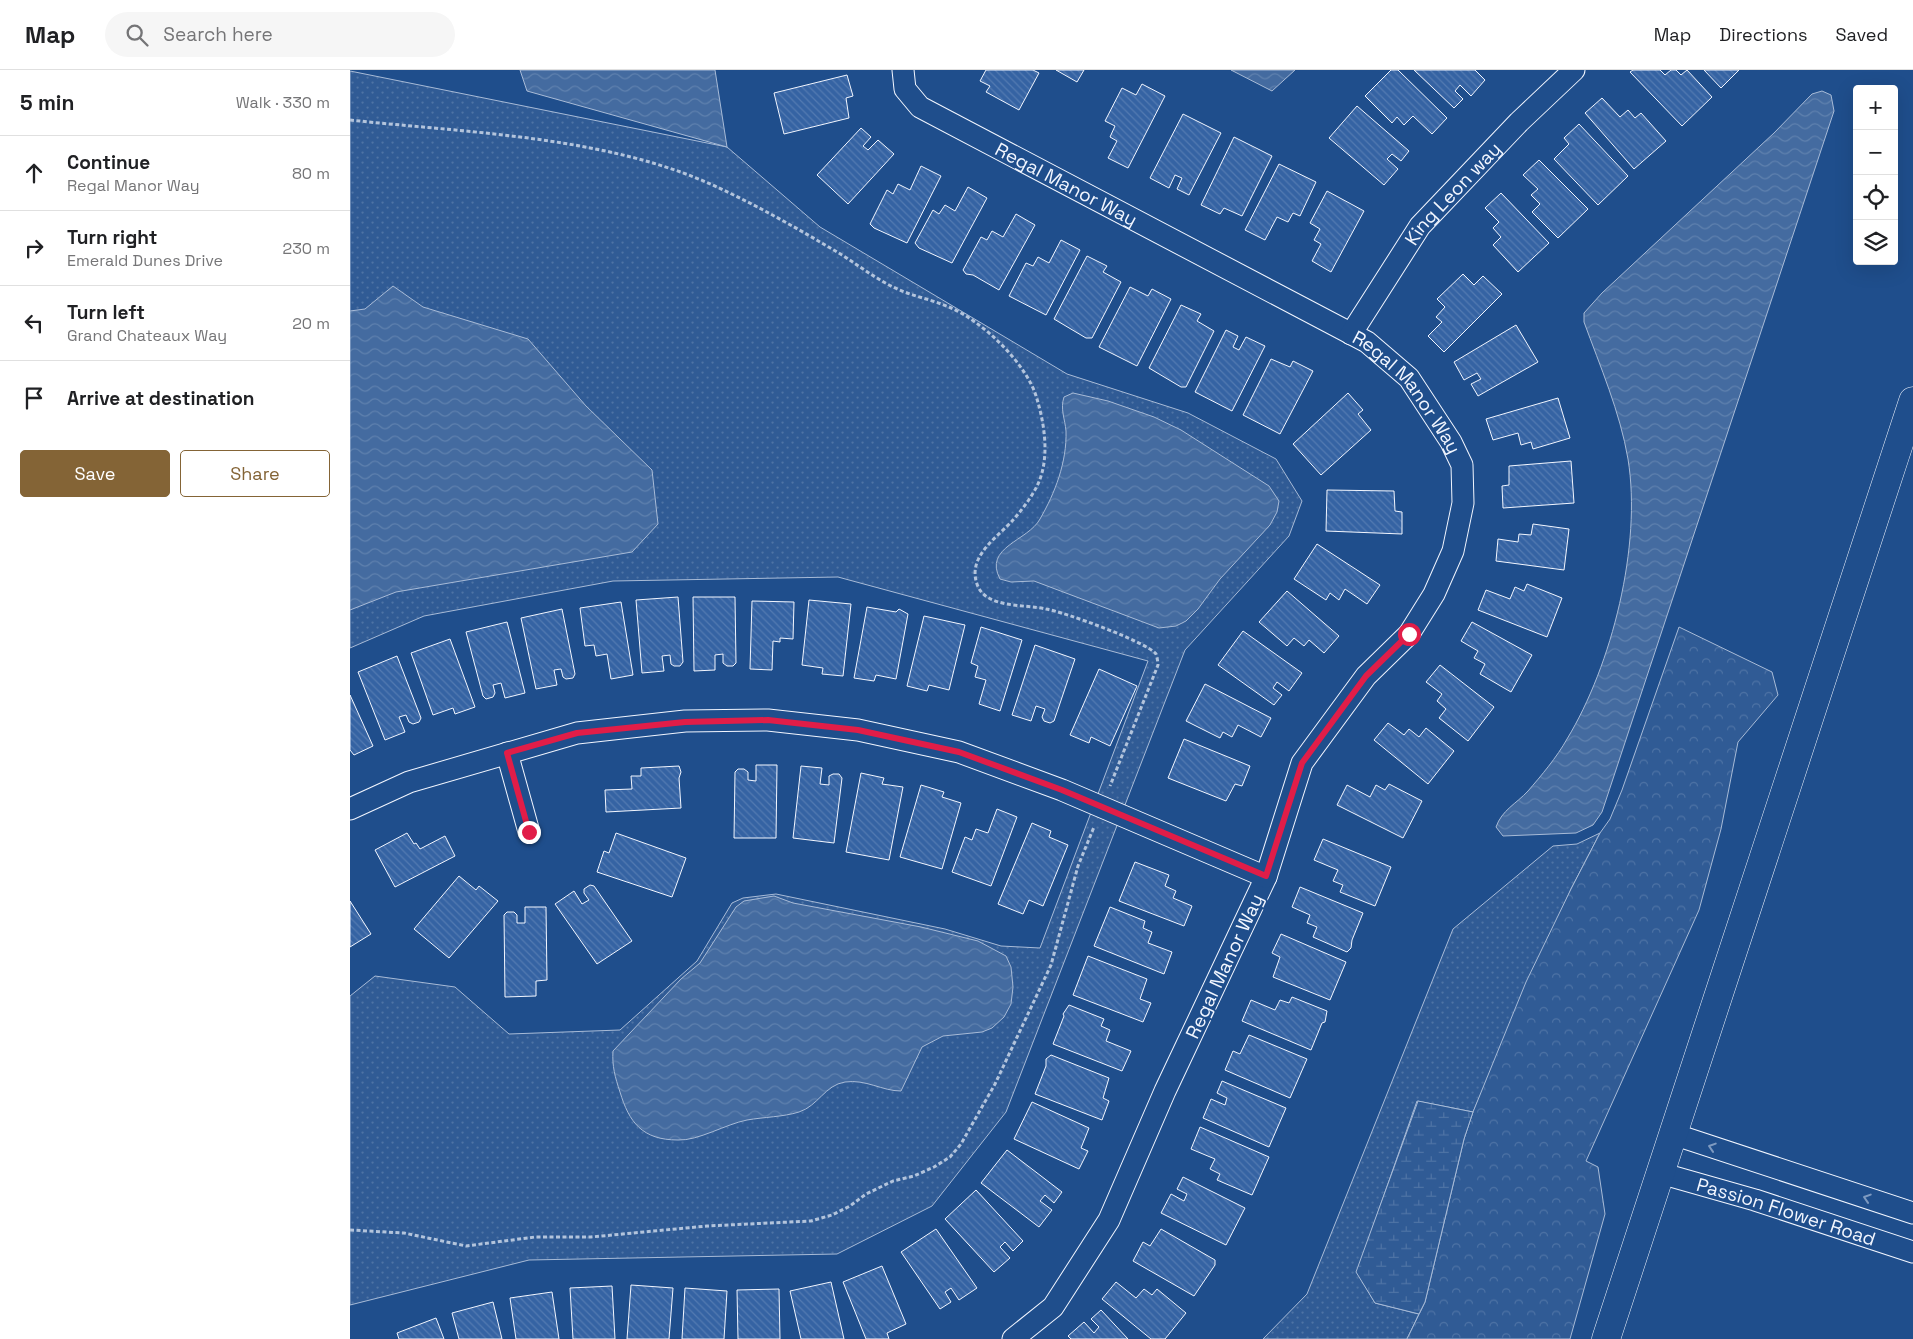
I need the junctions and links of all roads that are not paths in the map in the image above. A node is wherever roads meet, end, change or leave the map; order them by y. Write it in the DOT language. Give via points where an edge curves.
graph roads {
  1 [pos="903,70"];
  2 [pos="1574,70"];
  3 [pos="1351,334"];
  4 [pos="1913,401"];
  5 [pos="507,753"];
  6 [pos="350,809"];
  7 [pos="529,832"];
  8 [pos="1266,876"];
  9 [pos="1673,1134"];
  10 [pos="1660,1172"];
  11 [pos="1913,1213"];
  12 [pos="1913,1252"];
  13 [pos="1014,1339"];
  14 [pos="1606,1339"];
  1 -- 3 [label="street, Regal Manor Way" via="905,89 920,107"];
  2 -- 3 [label="street, King Leon way" via="1519,122 1420,226"];
  3 -- 8 [label="street, Regal Manor Way" via="1367,342 1409,378 1451,442 1462,465 1463,503 1453,551 1429,602 1409,634 1366,676 1302,763"];
  4 -- 9 [label="main road"];
  5 -- 6 [label="street" via="409,782"];
  5 -- 7 [label="street"];
  5 -- 8 [label="street" via="577,733 685,722 768,720 858,730 959,752 1102,807"];
  8 -- 13 [label="street, Regal Manor Way" via="1165,1091 1109,1220 1053,1307"];
  9 -- 10 [label="main road"];
  11 -- 9 [label="street, Passion Flower Road, one-way"];
  10 -- 12 [label="street, Passion Flower Road"];
  10 -- 14 [label="main road"];
}
